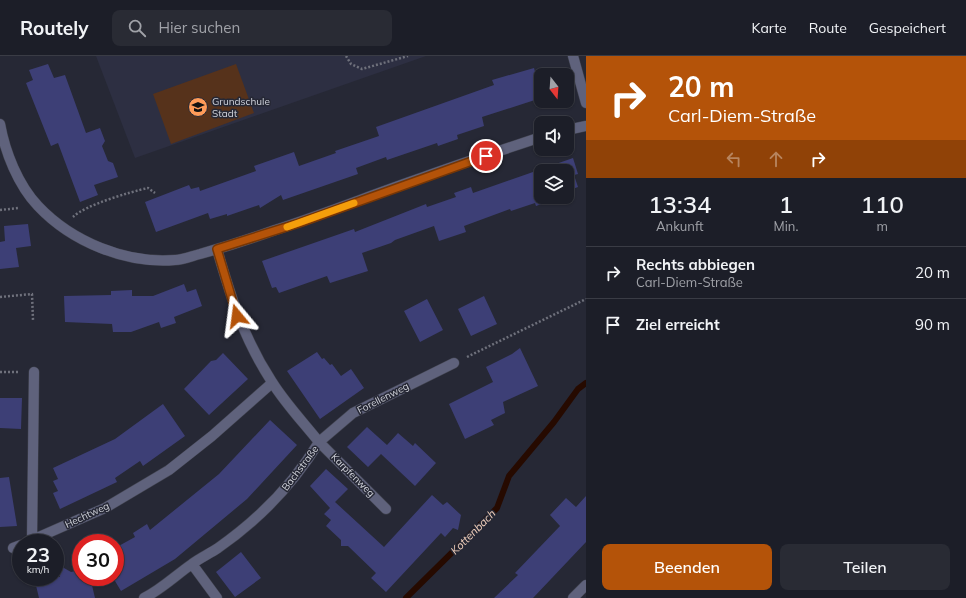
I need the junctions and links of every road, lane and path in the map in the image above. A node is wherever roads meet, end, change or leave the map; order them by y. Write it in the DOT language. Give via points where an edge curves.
graph roads {
  1 [pos="346,56"];
  2 [pos="408,56"];
  3 [pos="573,56"];
  4 [pos="586,103"];
  5 [pos="0,124"];
  6 [pos="586,126"];
  7 [pos="574,129"];
  8 [pos="534,139"];
  9 [pos="155,193"];
  10 [pos="73,218"];
  11 [pos="217,249"];
  12 [pos="0,297"];
  13 [pos="586,299"];
  14 [pos="33,320"];
  15 [pos="454,363"];
  16 [pos="34,372"];
  17 [pos="272,383"];
  18 [pos="319,442"];
  19 [pos="386,509"];
  20 [pos="28,534"];
  21 [pos="44,534"];
  22 [pos="192,564"];
  23 [pos="586,585"];
  24 [pos="144,598"];
  25 [pos="217,598"];
  26 [pos="573,598"];
  1 -- 2 [label="path" via="351,64 362,69"];
  3 -- 4 [label="street"];
  5 -- 11 [label="street" via="9,155 28,192 38,206 78,237 104,250 139,259 176,260"];
  6 -- 7 [label="street"];
  8 -- 11 [label="street" via="299,223"];
  9 -- 10 [label="path" via="148,188 135,191 79,211"];
  11 -- 17 [label="street, Bachstraße" via="237,316"];
  12 -- 14 [label="path" via="32,294"];
  13 -- 15 [label="path"];
  15 -- 18 [label="street, Forellenweg" via="353,413"];
  16 -- 20 [label="street, Hechtweg"];
  17 -- 18 [label="street, Bachstraße"];
  17 -- 21 [label="street, Hechtweg" via="169,470 104,508"];
  18 -- 19 [label="street, Karpfenweg"];
  18 -- 22 [label="street, Bachstraße" via="296,476 276,498 218,548"];
  22 -- 24 [label="street, Bachstraße" via="159,590"];
  22 -- 25 [label="street"];
  23 -- 26 [label="street"];
}
